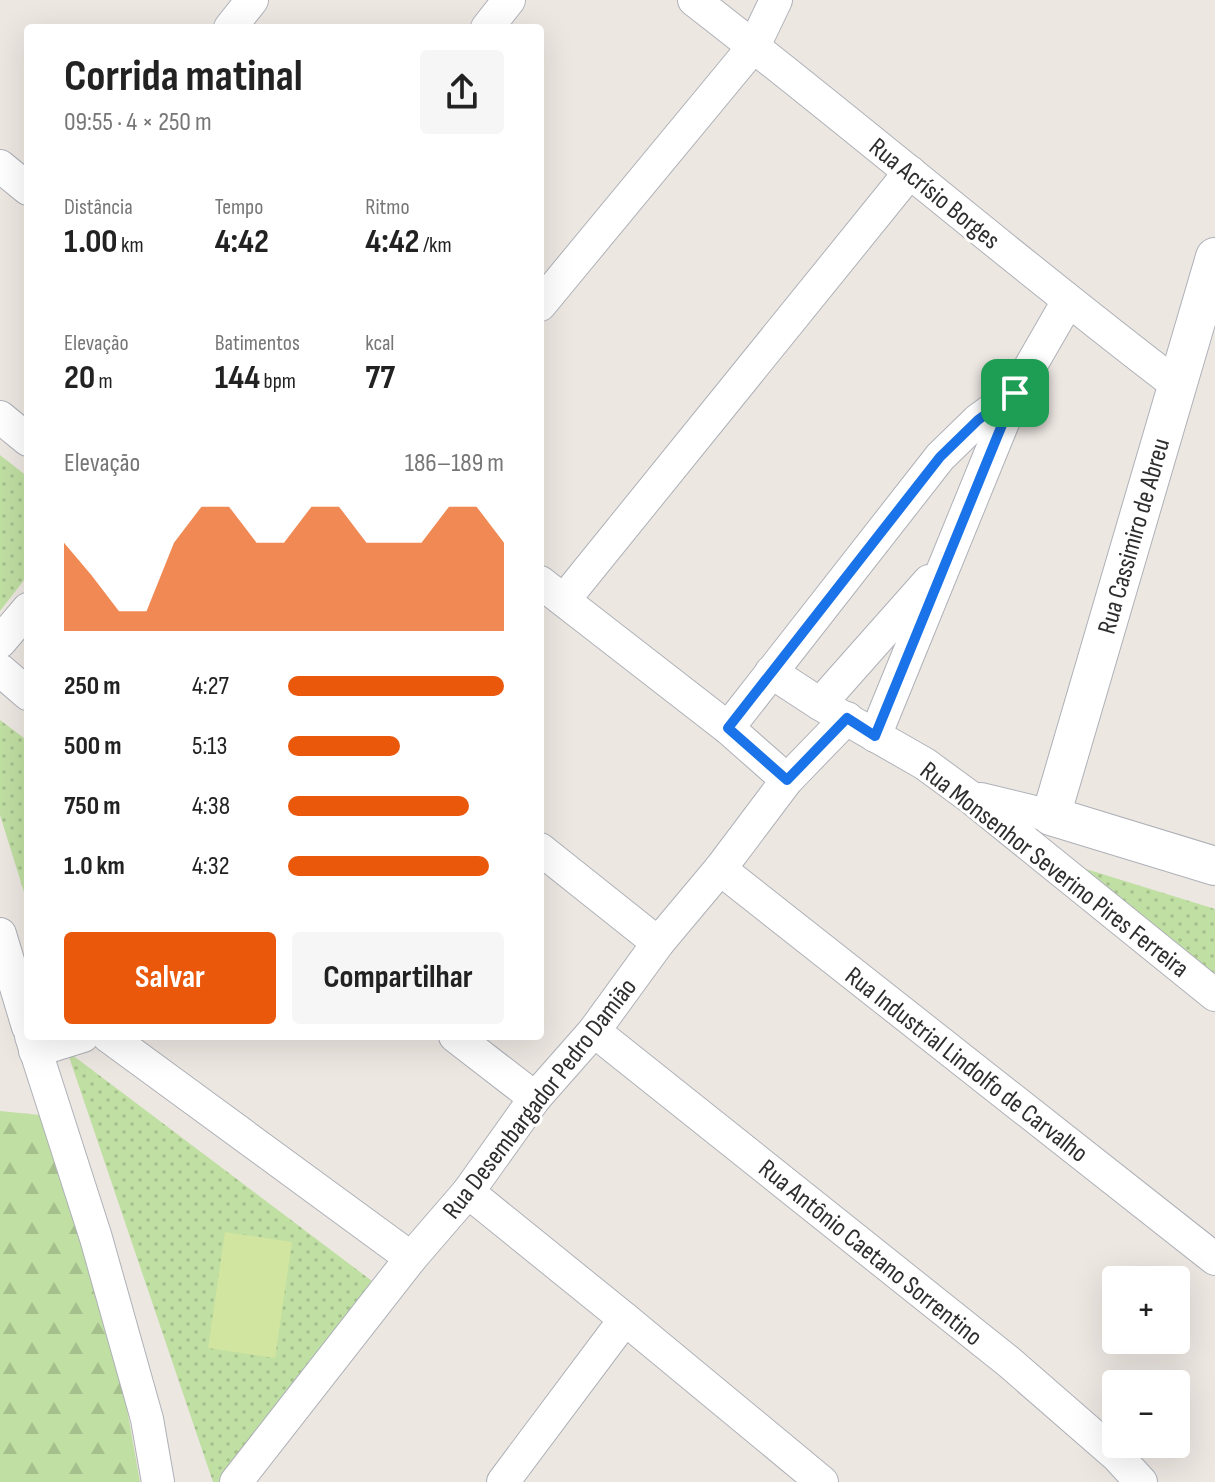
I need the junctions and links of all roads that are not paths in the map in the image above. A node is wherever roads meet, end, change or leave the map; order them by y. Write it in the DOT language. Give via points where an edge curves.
graph roads {
  1 [pos="252,0"];
  2 [pos="509,0"];
  3 [pos="694,0"];
  4 [pos="776,0"];
  5 [pos="233,24"];
  6 [pos="490,24"];
  7 [pos="754,46"];
  8 [pos="0,166"];
  9 [pos="910,172"];
  10 [pos="24,186"];
  11 [pos="1215,257"];
  12 [pos="544,300"];
  13 [pos="1068,301"];
  14 [pos="1177,385"];
  15 [pos="1015,393"];
  16 [pos="0,417"];
  17 [pos="24,437"];
  18 [pos="947,560"];
  19 [pos="552,591"];
  20 [pos="24,614"];
  21 [pos="0,642"];
  22 [pos="0,670"];
  23 [pos="771,672"];
  24 [pos="24,691"];
  25 [pos="834,711"];
  26 [pos="728,728"];
  27 [pos="875,736"];
  28 [pos="787,780"];
  29 [pos="970,797"];
  30 [pos="1051,816"];
  31 [pos="544,852"];
  32 [pos="1215,866"];
  33 [pos="720,869"];
  34 [pos="0,934"];
  35 [pos="658,943"];
  36 [pos="1215,995"];
  37 [pos="24,1015"];
  38 [pos="594,1031"];
  39 [pos="32,1040"];
  40 [pos="113,1040"];
  41 [pos="460,1040"];
  42 [pos="535,1098"];
  43 [pos="468,1192"];
  44 [pos="411,1258"];
  45 [pos="1215,1259"];
  46 [pos="625,1319"];
  47 [pos="158,1482"];
  48 [pos="236,1482"];
  49 [pos="503,1482"];
  50 [pos="822,1482"];
  51 [pos="1141,1482"];
  1 -- 5 [label="street"];
  2 -- 6 [label="street"];
  3 -- 7 [label="street, Rua Acrísio Borges"];
  4 -- 7 [label="street"];
  7 -- 9 [label="street, Rua Acrísio Borges"];
  7 -- 12 [label="street"];
  8 -- 10 [label="street"];
  9 -- 13 [label="street, Rua Acrísio Borges"];
  9 -- 19 [label="street"];
  11 -- 14 [label="street, Rua Cassimiro de Abreu"];
  13 -- 14 [label="street, Rua Acrísio Borges"];
  13 -- 15 [label="street"];
  14 -- 30 [label="street, Rua Cassimiro de Abreu"];
  15 -- 18 [label="street"];
  15 -- 23 [label="street" via="940,457"];
  16 -- 17 [label="street"];
  18 -- 25 [label="street, Rua Desembargador Pedro Damião"];
  18 -- 27 [label="street"];
  19 -- 26 [label="street"];
  20 -- 21 [label="street"];
  22 -- 24 [label="street"];
  23 -- 25 [label="street, Rua Monsenhor Severino Pires Ferreira"];
  23 -- 26 [label="street"];
  25 -- 27 [label="street, Rua Monsenhor Severino Pires Ferreira"];
  25 -- 28 [label="street, Rua Desembargador Pedro Damião"];
  26 -- 28 [label="street"];
  27 -- 29 [label="street, Rua Monsenhor Severino Pires Ferreira"];
  28 -- 33 [label="street, Rua Desembargador Pedro Damião"];
  29 -- 30 [label="street"];
  29 -- 36 [label="street, Rua Monsenhor Severino Pires Ferreira"];
  30 -- 32 [label="street"];
  31 -- 35 [label="street"];
  33 -- 35 [label="street, Rua Desembargador Pedro Damião"];
  33 -- 45 [label="street, Rua Industrial Lindolfo de Carvalho"];
  34 -- 37 [label="street"];
  35 -- 38 [label="street, Rua Desembargador Pedro Damião"];
  38 -- 42 [label="street, Rua Desembargador Pedro Damião"];
  38 -- 51 [label="street, Rua Antônio Caetano Sorrentino" via="1009,1362"];
  39 -- 47 [label="street" via="100,1253 147,1419"];
  40 -- 44 [label="street"];
  41 -- 42 [label="street"];
  42 -- 43 [label="street, Rua Desembargador Pedro Damião"];
  43 -- 44 [label="street, Rua Desembargador Pedro Damião"];
  43 -- 46 [label="street"];
  44 -- 48 [label="street, Rua Desembargador Pedro Damião"];
  46 -- 49 [label="street"];
  46 -- 50 [label="street"];
}
